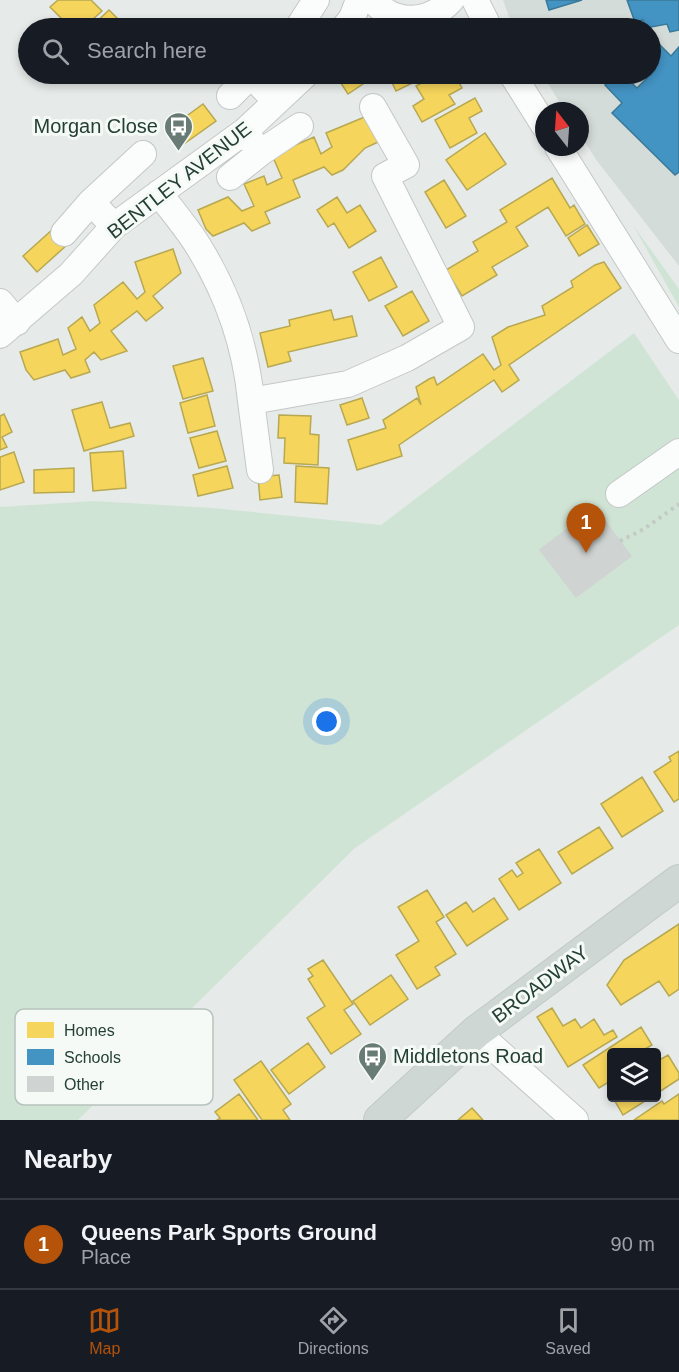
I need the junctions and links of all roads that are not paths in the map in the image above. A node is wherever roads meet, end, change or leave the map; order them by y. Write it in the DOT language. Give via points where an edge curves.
graph roads {
  1 [pos="316,0"];
  2 [pos="359,0"];
  3 [pos="373,0"];
  4 [pos="451,0"];
  5 [pos="476,0"];
  6 [pos="304,18"];
  7 [pos="352,18"];
  8 [pos="400,18"];
  9 [pos="426,18"];
  10 [pos="484,18"];
  11 [pos="242,84"];
  12 [pos="261,84"];
  13 [pos="295,84"];
  14 [pos="518,84"];
  15 [pos="230,96"];
  16 [pos="276,101"];
  17 [pos="373,106"];
  18 [pos="535,111"];
  19 [pos="300,126"];
  20 [pos="245,131"];
  21 [pos="260,153"];
  22 [pos="143,154"];
  23 [pos="564,156"];
  24 [pos="230,177"];
  25 [pos="159,193"];
  26 [pos="91,202"];
  27 [pos="114,226"];
  28 [pos="64,233"];
  29 [pos="3,291"];
  30 [pos="8,328"];
  31 [pos="679,340"];
  32 [pos="251,401"];
  33 [pos="679,452"];
  34 [pos="260,470"];
  35 [pos="620,494"];
  36 [pos="676,889"];
  37 [pos="476,1032"];
  38 [pos="380,1120"];
  39 [pos="575,1120"];
  1 -- 6 [label="street"];
  2 -- 7 [label="street"];
  3 -- 8 [label="street" via="388,14"];
  4 -- 9 [label="street"];
  5 -- 10 [label="street"];
  11 -- 15 [label="street"];
  12 -- 16 [label="street"];
  13 -- 16 [label="street, BENTLEY AVENUE"];
  14 -- 18 [label="street"];
  16 -- 20 [label="street, BENTLEY AVENUE"];
  17 -- 32 [label="street" via="387,176 461,327 407,358 348,384"];
  19 -- 21 [label="street"];
  20 -- 21 [label="street"];
  20 -- 25 [label="street, BENTLEY AVENUE"];
  21 -- 24 [label="street"];
  22 -- 26 [label="street"];
  23 -- 31 [label="street"];
  25 -- 27 [label="street, BENTLEY AVENUE"];
  25 -- 32 [label="street" via="200,249 226,302 248,364"];
  26 -- 27 [label="street"];
  26 -- 28 [label="street"];
  27 -- 30 [label="street, BENTLEY AVENUE" via="70,274"];
  29 -- 30 [label="street"];
  32 -- 34 [label="street"];
  33 -- 35 [label="street"];
  36 -- 37 [label="main road, BROADWAY"];
  37 -- 38 [label="main road, BROADWAY"];
  37 -- 39 [label="street"];
}
